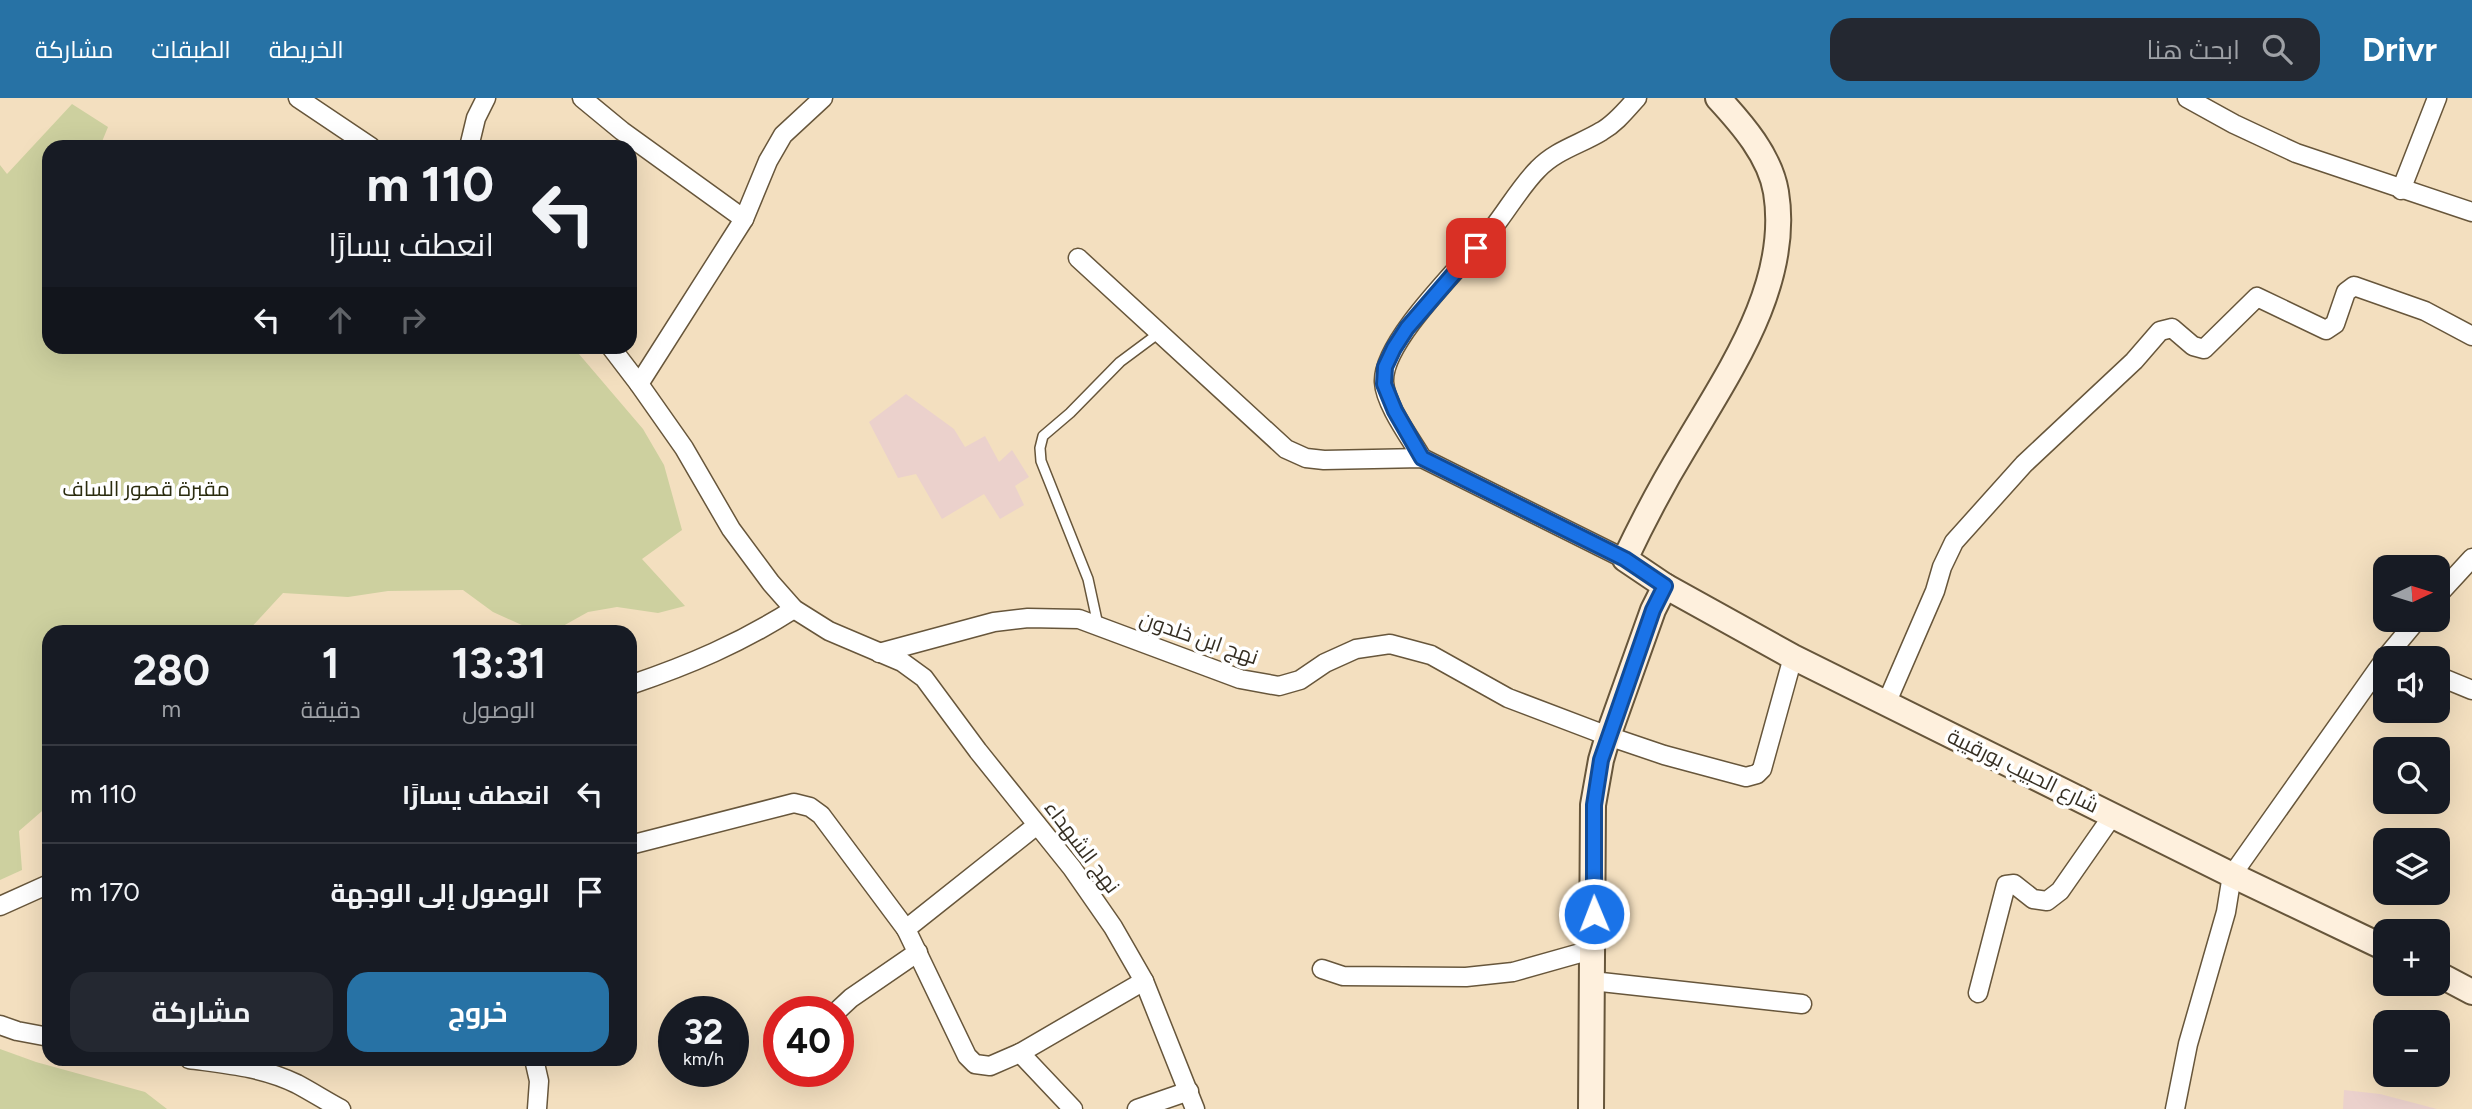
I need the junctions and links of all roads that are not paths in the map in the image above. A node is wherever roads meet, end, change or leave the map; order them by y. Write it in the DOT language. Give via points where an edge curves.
graph roads {
  1 [pos="298,98"];
  2 [pos="486,98"];
  3 [pos="582,98"];
  4 [pos="822,98"];
  5 [pos="1637,98"];
  6 [pos="1718,98"];
  7 [pos="2187,98"];
  8 [pos="2437,98"];
  9 [pos="361,140"];
  10 [pos="471,140"];
  11 [pos="634,140"];
  12 [pos="637,142"];
  13 [pos="2401,190"];
  14 [pos="2472,212"];
  15 [pos="744,219"];
  16 [pos="1078,258"];
  17 [pos="1159,332"];
  18 [pos="2472,336"];
  19 [pos="616,354"];
  20 [pos="639,384"];
  21 [pos="1422,458"];
  22 [pos="2472,558"];
  23 [pos="1625,559"];
  24 [pos="2450,582"];
  25 [pos="1665,586"];
  26 [pos="794,609"];
  27 [pos="1098,627"];
  28 [pos="2408,632"];
  29 [pos="2397,646"];
  30 [pos="879,653"];
  31 [pos="1793,657"];
  32 [pos="2373,679"];
  33 [pos="2450,681"];
  34 [pos="637,683"];
  35 [pos="2472,690"];
  36 [pos="1886,704"];
  37 [pos="1608,736"];
  38 [pos="2113,815"];
  39 [pos="1037,825"];
  40 [pos="637,843"];
  41 [pos="2232,876"];
  42 [pos="42,887"];
  43 [pos="0,906"];
  44 [pos="906,929"];
  45 [pos="2373,942"];
  46 [pos="1591,950"];
  47 [pos="918,952"];
  48 [pos="1322,969"];
  49 [pos="2450,980"];
  50 [pos="1144,981"];
  51 [pos="1591,981"];
  52 [pos="2472,992"];
  53 [pos="1978,993"];
  54 [pos="854,996"];
  55 [pos="1802,1004"];
  56 [pos="0,1025"];
  57 [pos="42,1036"];
  58 [pos="1020,1053"];
  59 [pos="240,1066"];
  60 [pos="536,1066"];
  61 [pos="1189,1091"];
  62 [pos="341,1109"];
  63 [pos="537,1109"];
  64 [pos="1073,1109"];
  65 [pos="1137,1109"];
  66 [pos="1195,1109"];
  67 [pos="1591,1109"];
  68 [pos="2175,1109"];
  1 -- 9 [label="street"];
  2 -- 10 [label="street"];
  3 -- 11 [label="street"];
  4 -- 15 [label="street" via="783,135"];
  5 -- 21 [label="street" via="1602,131 1538,168 1394,348 1385,367 1384,384"];
  6 -- 23 [label="street" via="1743,126 1776,190 1774,257 1762,303 1733,363"];
  7 -- 13 [label="street" via="2296,153"];
  8 -- 13 [label="street"];
  12 -- 15 [label="street"];
  13 -- 14 [label="street"];
  15 -- 20 [label="street"];
  16 -- 17 [label="street"];
  17 -- 21 [label="street" via="1286,449 1324,460"];
  17 -- 27 [label="lane" via="1043,436 1041,461 1088,579"];
  18 -- 36 [label="street" via="2425,311 2354,286 2346,292 2335,324 2326,330 2256,297 2204,349 2193,346 2172,328 2160,331 2024,464 1954,542"];
  19 -- 20 [label="street, نهج الشهداء"];
  20 -- 26 [label="street, نهج الشهداء" via="684,448 731,529"];
  21 -- 23 [label="street"];
  22 -- 24 [label="street"];
  23 -- 25 [label="street, شارع الحبيب بورقيبة"];
  25 -- 31 [label="street, شارع الحبيب بورقيبة"];
  25 -- 37 [label="street"];
  26 -- 30 [label="street, نهج الشهداء"];
  26 -- 34 [label="street" via="694,663"];
  27 -- 30 [label="street, نهج ابن خلدون" via="1068,618 1005,620"];
  27 -- 37 [label="street, نهج ابن خلدون" via="1240,679 1279,686 1300,680 1356,649 1390,644 1431,655 1508,698"];
  28 -- 29 [label="street"];
  30 -- 39 [label="street, نهج الشهداء" via="924,678"];
  31 -- 36 [label="street, شارع الحبيب بورقيبة"];
  31 -- 37 [label="street, نهج ابن خلدون" via="1762,769 1752,777 1739,777"];
  32 -- 41 [label="street"];
  33 -- 35 [label="street"];
  36 -- 38 [label="street, شارع الحبيب بورقيبة"];
  37 -- 46 [label="street" via="1594,805"];
  38 -- 41 [label="street, شارع الحبيب بورقيبة"];
  38 -- 53 [label="street" via="2060,891 2047,901 2033,899 2014,884 2006,886"];
  39 -- 44 [label="street"];
  39 -- 50 [label="street, نهج الشهداء" via="1100,908"];
  40 -- 44 [label="street" via="794,803 810,807 821,815"];
  41 -- 45 [label="street, شارع الحبيب بورقيبة"];
  41 -- 68 [label="street"];
  42 -- 43 [label="street"];
  44 -- 47 [label="street"];
  46 -- 48 [label="street" via="1513,972 1466,977 1343,976"];
  46 -- 51 [label="street"];
  47 -- 54 [label="street"];
  47 -- 58 [label="street" via="967,1056 975,1064 990,1066"];
  49 -- 52 [label="street"];
  50 -- 58 [label="street"];
  50 -- 61 [label="street, نهج الشهداء"];
  51 -- 55 [label="street"];
  51 -- 67 [label="street"];
  56 -- 57 [label="street"];
  58 -- 64 [label="street"];
  59 -- 62 [label="street" via="295,1083"];
  60 -- 63 [label="street"];
  61 -- 65 [label="street"];
  61 -- 66 [label="street, نهج الشهداء"];
}
